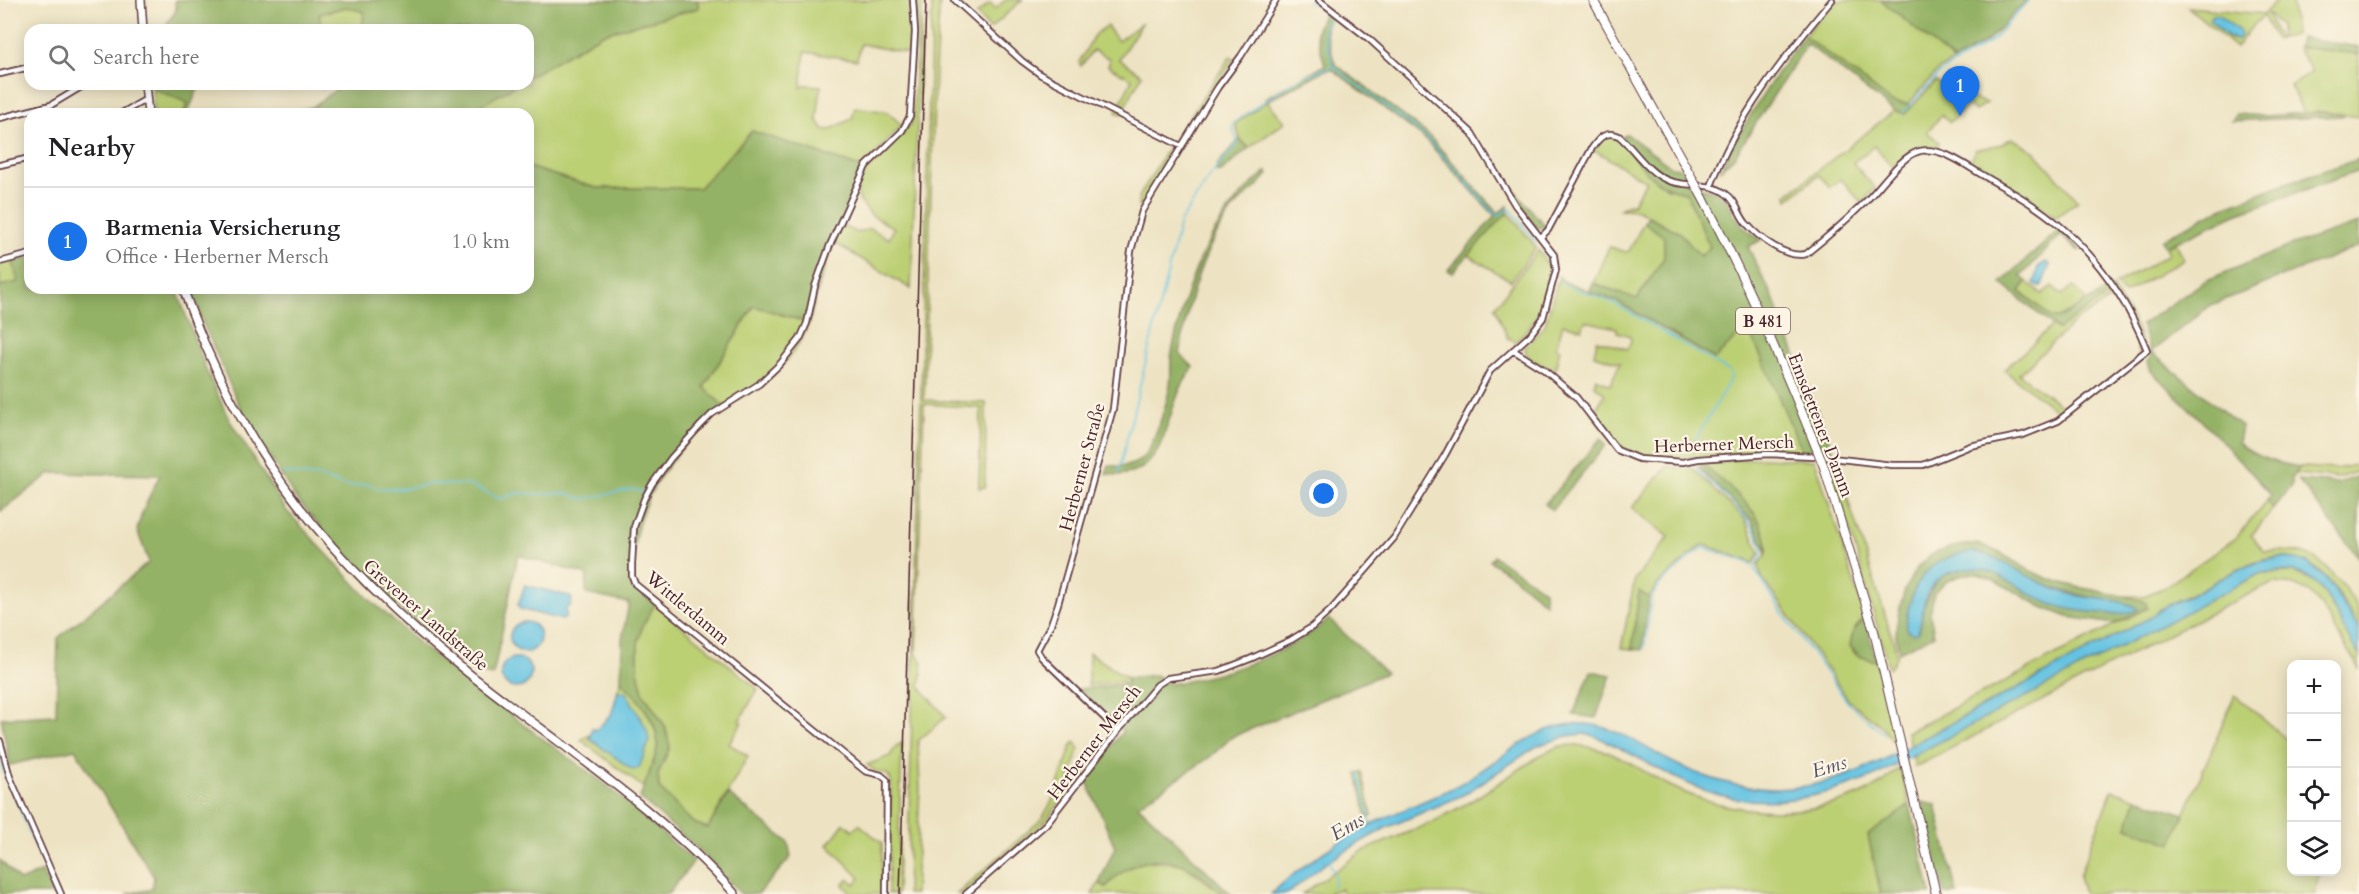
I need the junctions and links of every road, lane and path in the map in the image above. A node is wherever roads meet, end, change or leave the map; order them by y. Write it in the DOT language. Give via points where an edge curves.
graph roads {
  1 [pos="141,0"];
  2 [pos="913,0"];
  3 [pos="955,0"];
  4 [pos="1276,0"];
  5 [pos="1319,0"];
  6 [pos="1593,0"];
  7 [pos="1832,0"];
  8 [pos="143,24"];
  9 [pos="24,68"];
  10 [pos="0,74"];
  11 [pos="76,90"];
  12 [pos="145,90"];
  13 [pos="146,100"];
  14 [pos="39,108"];
  15 [pos="131,108"];
  16 [pos="147,108"];
  17 [pos="24,112"];
  18 [pos="0,118"];
  19 [pos="1181,147"];
  20 [pos="24,159"];
  21 [pos="0,165"];
  22 [pos="1711,186"];
  23 [pos="1541,237"];
  24 [pos="24,256"];
  25 [pos="0,262"];
  26 [pos="185,294"];
  27 [pos="1513,350"];
  28 [pos="1118,731"];
  29 [pos="0,741"];
  30 [pos="61,894"];
  31 [pos="735,894"];
  32 [pos="886,894"];
  33 [pos="966,894"];
  34 [pos="1936,894"];
  1 -- 8 [label="street"];
  2 -- 32 [label="street, Wittlerdamm" via="910,117 902,131 866,166 822,266 800,339 771,373 712,414 676,452 644,498 632,544 635,584 865,771 887,780"];
  3 -- 19 [label="street" via="1041,75"];
  4 -- 19 [label="street, Herberner Straße"];
  5 -- 23 [label="street, Herberner Mersch" via="1369,39 1472,133 1515,205"];
  6 -- 34 [label="main road, Emsdettener Damm / B 481, bridge" via="1740,270 1824,467 1880,657"];
  7 -- 22 [label="street" via="1778,67 1749,111"];
  9 -- 10 [label="street"];
  11 -- 14 [label="street"];
  12 -- 13 [label="street"];
  13 -- 15 [label="street"];
  13 -- 16 [label="street"];
  17 -- 18 [label="street"];
  19 -- 28 [label="street, Herberner Straße" via="1142,211 1137,227 1113,409 1058,604 1037,650"];
  20 -- 21 [label="street"];
  22 -- 23 [label="street" via="1683,185 1664,179 1619,136 1605,134 1592,148"];
  22 -- 27 [label="street, Herberner Mersch" via="1733,200 1753,229 1778,248 1799,256 1864,204 1908,157 1933,151 2007,190 2058,224 2117,290 2135,320 2146,350 2058,420 2023,435 1970,446 1923,465 1768,454 1683,462 1639,459 1617,450 1576,397"];
  23 -- 27 [label="street, Herberner Mersch" via="1556,263 1550,298 1530,335"];
  24 -- 25 [label="street"];
  26 -- 31 [label="street, Grevener Landstraße" via="216,372 252,439 295,503 341,559 440,651 647,810"];
  27 -- 28 [label="street, Herberner Mersch" via="1490,371 1394,538 1330,610 1291,640 1250,659 1219,671 1168,678 1157,685"];
  28 -- 33 [label="street, Herberner Mersch" via="1046,824"];
  29 -- 30 [label="street" via="10,777"];
}
